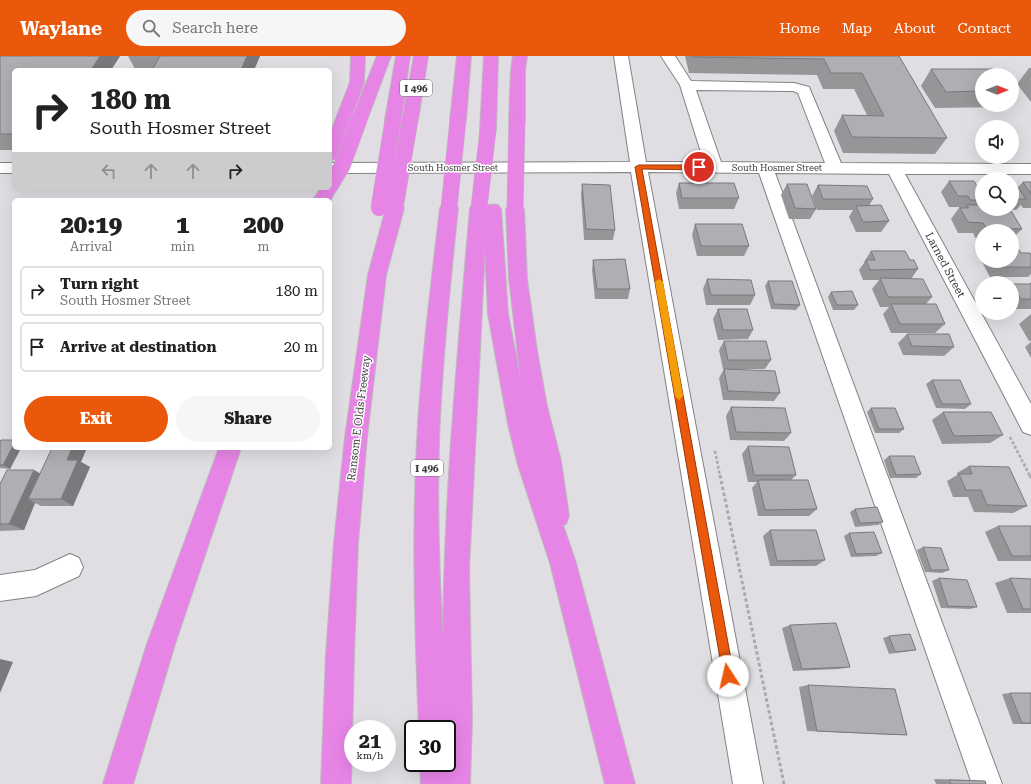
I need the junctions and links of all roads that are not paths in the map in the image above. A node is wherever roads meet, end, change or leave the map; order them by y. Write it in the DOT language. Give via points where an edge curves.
graph roads {
  1 [pos="358,56"];
  2 [pos="384,56"];
  3 [pos="402,56"];
  4 [pos="421,56"];
  5 [pos="464,56"];
  6 [pos="491,56"];
  7 [pos="520,56"];
  8 [pos="621,56"];
  9 [pos="668,56"];
  10 [pos="687,84"];
  11 [pos="351,120"];
  12 [pos="332,152"];
  13 [pos="639,167"];
  14 [pos="0,168"];
  15 [pos="12,168"];
  16 [pos="332,168"];
  17 [pos="714,168"];
  18 [pos="765,168"];
  19 [pos="835,168"];
  20 [pos="894,168"];
  21 [pos="1029,172"];
  22 [pos="332,184"];
  23 [pos="387,208"];
  24 [pos="485,208"];
  25 [pos="1031,424"];
  26 [pos="229,450"];
  27 [pos="563,563"];
  28 [pos="70,567"];
  29 [pos="0,588"];
  30 [pos="433,720"];
  31 [pos="435,772"];
  32 [pos="118,784"];
  33 [pos="336,784"];
  34 [pos="436,784"];
  35 [pos="455,784"];
  36 [pos="620,784"];
  37 [pos="748,784"];
  38 [pos="987,784"];
  1 -- 11 [label="highway"];
  2 -- 11 [label="highway"];
  3 -- 23 [label="highway, bridge" via="393,120"];
  4 -- 23 [label="highway, Ransom E Olds Freeway / I 496, bridge" via="410,120"];
  5 -- 30 [label="highway, I 496, bridge" via="430,406 427,579"];
  6 -- 24 [label="highway, bridge"];
  7 -- 27 [label="highway, bridge" via="515,209 517,268 526,351 550,461"];
  8 -- 13 [label="street"];
  9 -- 10 [label="street"];
  10 -- 17 [label="street"];
  10 -- 19 [label="street" via="794,87 804,90"];
  11 -- 12 [label="highway"];
  11 -- 22 [label="highway, bridge" via="342,166"];
  13 -- 16 [label="street, South Hosmer Street"];
  13 -- 17 [label="street, South Hosmer Street"];
  13 -- 37 [label="street"];
  14 -- 15 [label="street"];
  17 -- 18 [label="street, South Hosmer Street"];
  18 -- 19 [label="street, South Hosmer Street"];
  18 -- 38 [label="street"];
  19 -- 20 [label="street, South Hosmer Street"];
  20 -- 21 [label="street, South Hosmer Street"];
  20 -- 25 [label="street, Larned Street"];
  23 -- 33 [label="highway, Ransom E Olds Freeway / I 496" via="356,437 346,543"];
  24 -- 27 [label="highway" via="507,366 530,465"];
  24 -- 35 [label="highway" via="468,358 456,569 458,719"];
  26 -- 32 [label="highway" via="161,644"];
  27 -- 36 [label="highway"];
  28 -- 29 [label="street" via="36,583"];
  31 -- 34 [label="highway"];
}
